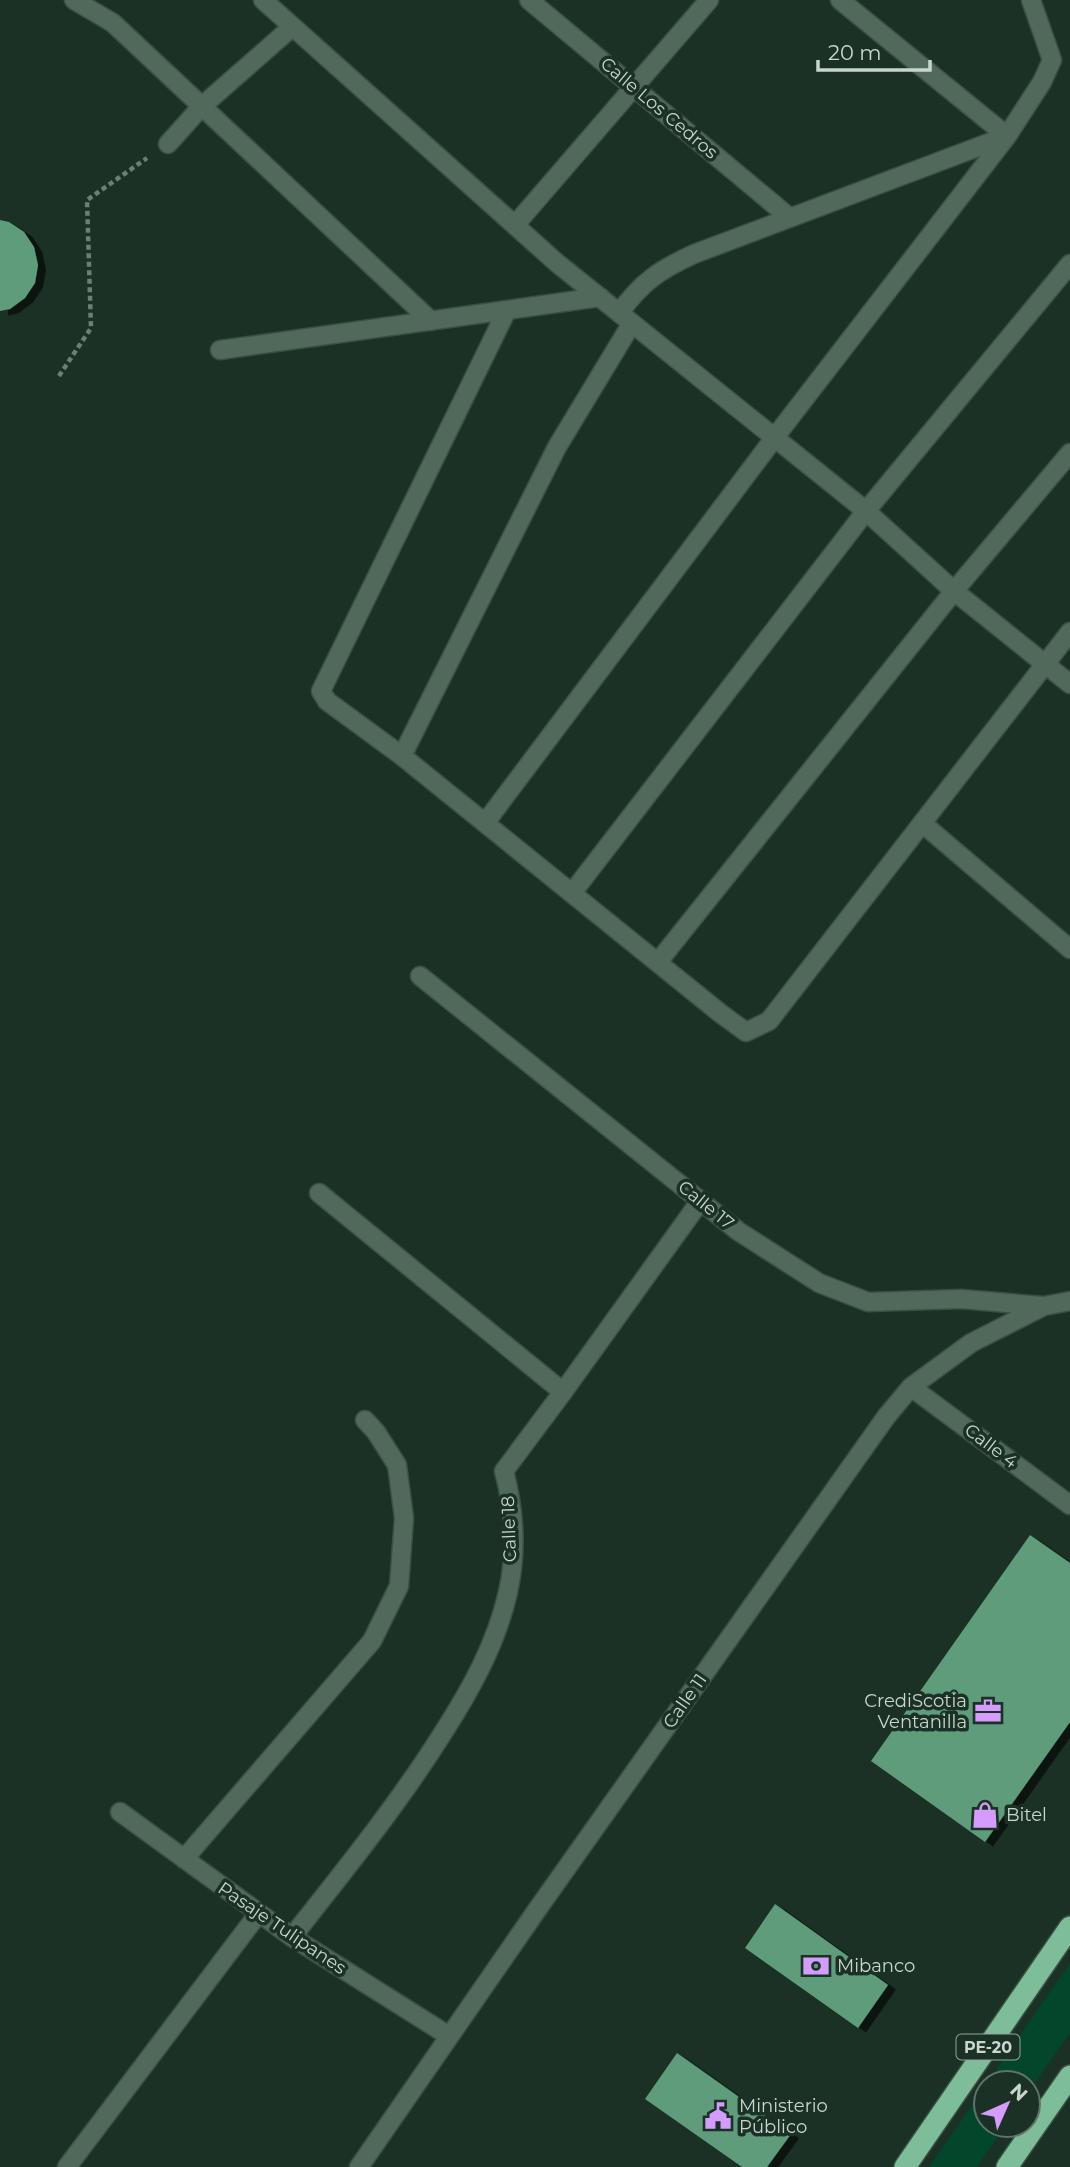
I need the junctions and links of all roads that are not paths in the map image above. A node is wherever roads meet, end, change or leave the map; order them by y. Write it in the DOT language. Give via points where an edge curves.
graph roads {
  1 [pos="74,0"];
  2 [pos="263,0"];
  3 [pos="529,0"];
  4 [pos="709,0"];
  5 [pos="840,0"];
  6 [pos="1031,0"];
  7 [pos="292,27"];
  8 [pos="634,88"];
  9 [pos="201,107"];
  10 [pos="1007,136"];
  11 [pos="168,144"];
  12 [pos="789,217"];
  13 [pos="515,225"];
  14 [pos="1070,264"];
  15 [pos="600,297"];
  16 [pos="507,310"];
  17 [pos="626,317"];
  18 [pos="431,321"];
  19 [pos="220,350"];
  20 [pos="775,437"];
  21 [pos="1070,453"];
  22 [pos="866,511"];
  23 [pos="954,591"];
  24 [pos="1070,632"];
  25 [pos="1046,664"];
  26 [pos="1070,684"];
  27 [pos="402,756"];
  28 [pos="485,822"];
  29 [pos="922,823"];
  30 [pos="572,893"];
  31 [pos="1070,949"];
  32 [pos="658,962"];
  33 [pos="420,976"];
  34 [pos="318,1193"];
  35 [pos="701,1200"];
  36 [pos="1070,1301"];
  37 [pos="1044,1306"];
  38 [pos="911,1387"];
  39 [pos="563,1392"];
  40 [pos="365,1420"];
  41 [pos="1070,1505"];
  42 [pos="120,1812"];
  43 [pos="184,1859"];
  44 [pos="258,1914"];
  45 [pos="1070,1927"];
  46 [pos="292,1937"];
  47 [pos="449,2036"];
  48 [pos="1070,2076"];
  49 [pos="68,2167"];
  50 [pos="359,2167"];
  51 [pos="905,2167"];
  52 [pos="1007,2167"];
  1 -- 9 [label="street" via="113,23"];
  2 -- 7 [label="street"];
  3 -- 8 [label="street, Calle Los Cedros"];
  4 -- 8 [label="street"];
  5 -- 10 [label="street"];
  6 -- 10 [label="street" via="1052,60"];
  7 -- 9 [label="street"];
  7 -- 13 [label="street"];
  8 -- 12 [label="street, Calle Los Cedros"];
  8 -- 13 [label="street"];
  9 -- 11 [label="street"];
  9 -- 18 [label="street"];
  10 -- 12 [label="street"];
  10 -- 20 [label="street"];
  12 -- 17 [label="street" via="663,268 635,292"];
  13 -- 15 [label="street"];
  14 -- 22 [label="street"];
  15 -- 16 [label="street"];
  15 -- 17 [label="street"];
  16 -- 18 [label="street"];
  16 -- 27 [label="street" via="321,691 327,701"];
  17 -- 20 [label="street"];
  17 -- 27 [label="street"];
  18 -- 19 [label="street"];
  20 -- 22 [label="street"];
  20 -- 28 [label="street"];
  21 -- 23 [label="street"];
  22 -- 23 [label="street"];
  22 -- 30 [label="street"];
  23 -- 25 [label="street"];
  23 -- 32 [label="street"];
  24 -- 25 [label="street"];
  25 -- 26 [label="street"];
  25 -- 29 [label="street"];
  27 -- 28 [label="street"];
  28 -- 30 [label="street"];
  29 -- 31 [label="street"];
  29 -- 32 [label="street" via="769,1021 746,1032"];
  30 -- 32 [label="street"];
  33 -- 35 [label="street, Calle 17"];
  34 -- 39 [label="street"];
  35 -- 37 [label="street, Calle 17" via="738,1231 819,1283 868,1303 961,1299"];
  35 -- 39 [label="street, Calle 18"];
  36 -- 37 [label="street, Calle 11"];
  37 -- 38 [label="street, Calle 11" via="971,1343"];
  38 -- 41 [label="street, Calle 4"];
  38 -- 47 [label="street, Calle 11"];
  39 -- 46 [label="street, Calle 18" via="504,1471 511,1499 513,1546 509,1590 495,1637 470,1691 406,1791"];
  40 -- 43 [label="street" via="397,1465 404,1518 399,1586 372,1642"];
  42 -- 43 [label="street, Pasaje Tulipanes"];
  43 -- 44 [label="street, Pasaje Tulipanes"];
  44 -- 46 [label="street, Pasaje Tulipanes"];
  44 -- 49 [label="street"];
  45 -- 51 [label="highway, PE-20"];
  46 -- 47 [label="street, Pasaje Tulipanes"];
  47 -- 50 [label="street, Calle 11"];
  48 -- 52 [label="highway"];
}
